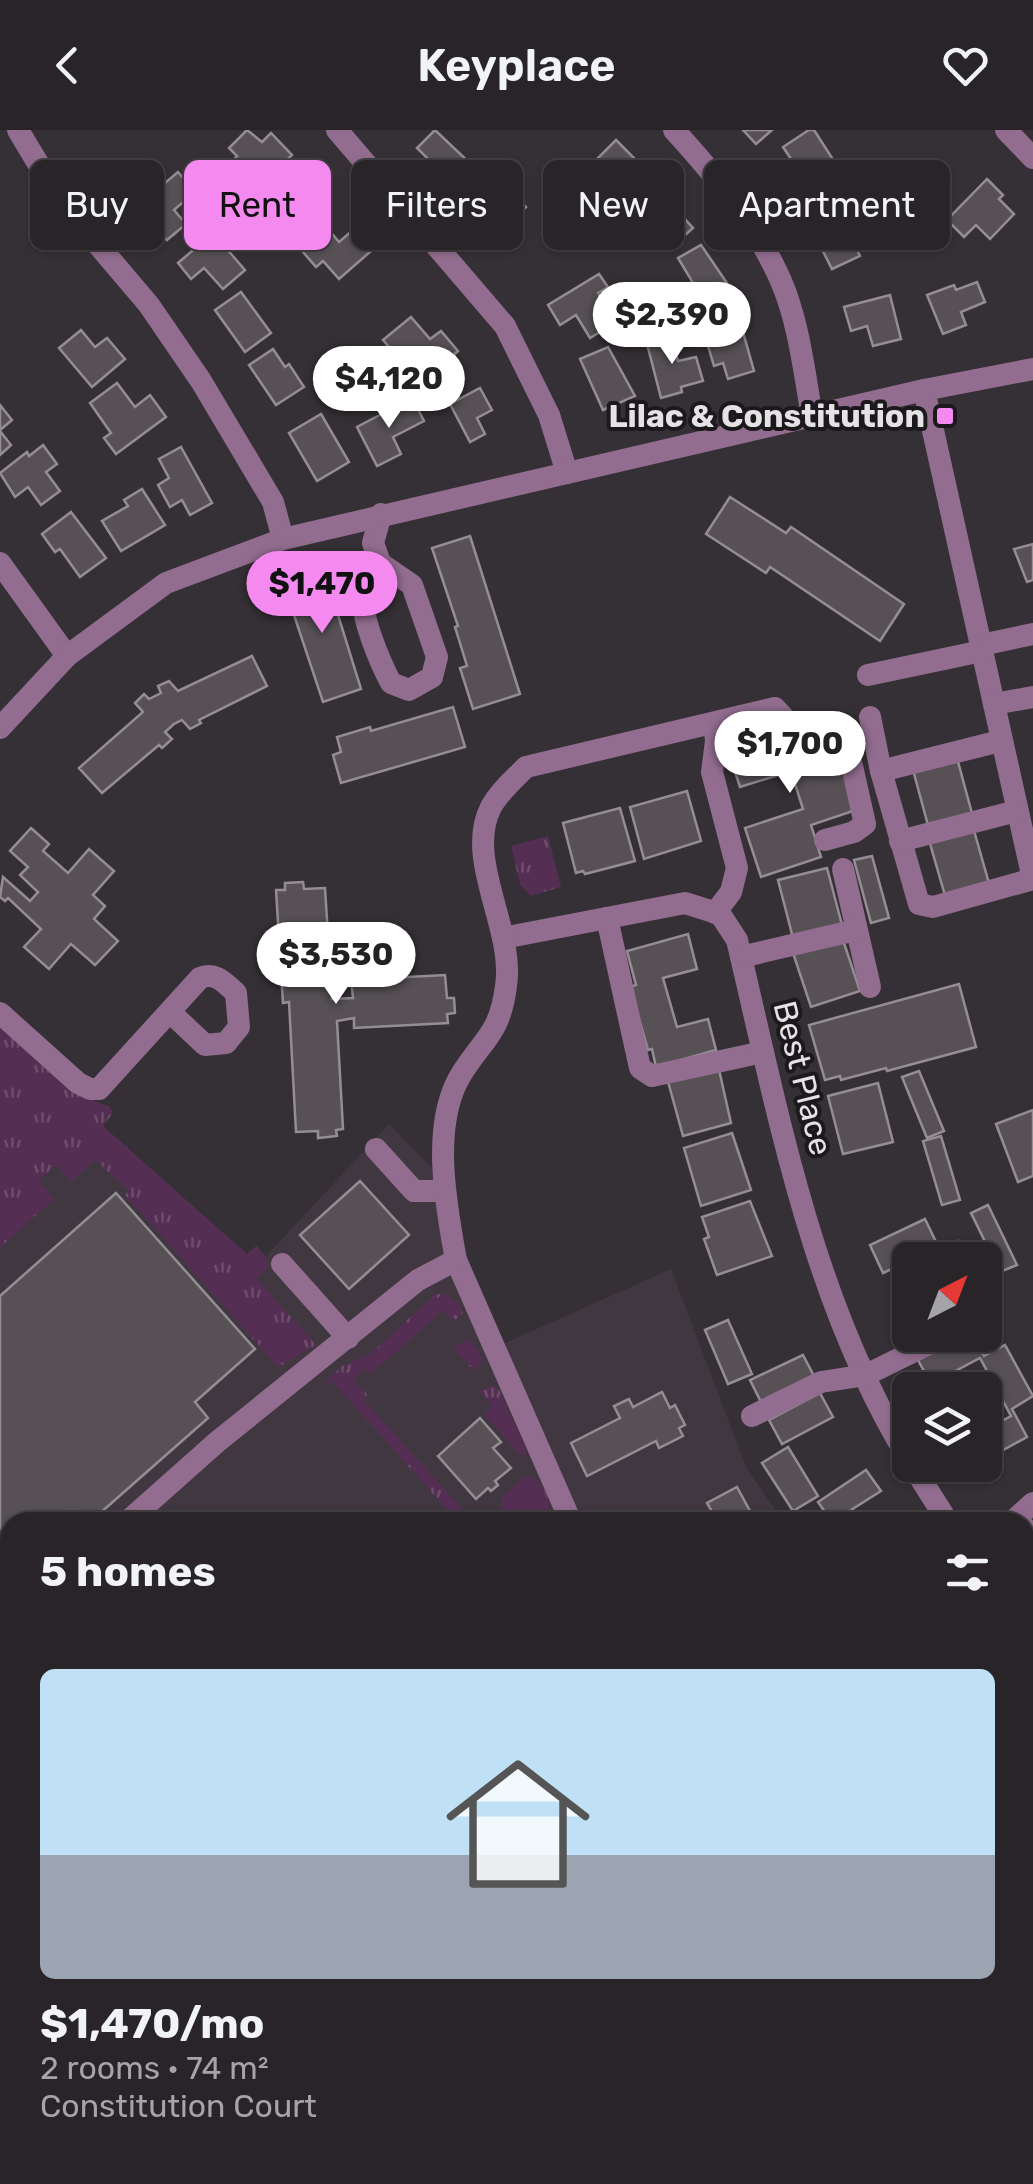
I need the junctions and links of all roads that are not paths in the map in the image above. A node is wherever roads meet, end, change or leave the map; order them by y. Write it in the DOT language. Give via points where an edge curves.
graph roads {
  1 [pos="18,130"];
  2 [pos="337,130"];
  3 [pos="674,130"];
  4 [pos="1006,130"];
  5 [pos="1033,158"];
  6 [pos="1033,369"];
  7 [pos="924,390"];
  8 [pos="812,416"];
  9 [pos="567,473"];
  10 [pos="381,514"];
  11 [pos="282,538"];
  12 [pos="0,563"];
  13 [pos="380,563"];
  14 [pos="1033,634"];
  15 [pos="981,648"];
  16 [pos="66,656"];
  17 [pos="868,675"];
  18 [pos="1033,697"];
  19 [pos="994,704"];
  20 [pos="870,717"];
  21 [pos="714,723"];
  22 [pos="0,728"];
  23 [pos="1000,741"];
  24 [pos="882,771"];
  25 [pos="1016,810"];
  26 [pos="825,840"];
  27 [pos="900,840"];
  28 [pos="843,869"];
  29 [pos="1033,879"];
  30 [pos="715,913"];
  31 [pos="607,918"];
  32 [pos="856,930"];
  33 [pos="503,938"];
  34 [pos="741,957"];
  35 [pos="870,987"];
  36 [pos="170,1012"];
  37 [pos="0,1013"];
  38 [pos="764,1052"];
  39 [pos="376,1149"];
  40 [pos="446,1191"];
  41 [pos="456,1260"];
  42 [pos="282,1264"];
  43 [pos="348,1338"];
  44 [pos="912,1352"];
  45 [pos="866,1374"];
  46 [pos="752,1416"];
  47 [pos="892,1432"];
  48 [pos="923,1482"];
  49 [pos="138,1512"];
  50 [pos="567,1512"];
  51 [pos="942,1512"];
  1 -- 11 [label="street" via="60,200 149,305 201,381 272,502"];
  2 -- 9 [label="street" via="505,326 549,415"];
  3 -- 8 [label="street" via="732,198 781,281"];
  4 -- 5 [label="street"];
  6 -- 7 [label="street"];
  7 -- 8 [label="street"];
  7 -- 15 [label="street"];
  8 -- 9 [label="street"];
  9 -- 10 [label="street"];
  10 -- 11 [label="street"];
  10 -- 13 [label="street" via="373,543"];
  11 -- 16 [label="street" via="166,583"];
  12 -- 16 [label="street"];
  13 -- 13 [label="street" via="362,606 391,684 409,690 432,676 437,657 412,585"];
  14 -- 15 [label="street"];
  15 -- 17 [label="street"];
  15 -- 19 [label="street"];
  16 -- 22 [label="street"];
  18 -- 19 [label="street"];
  19 -- 23 [label="street"];
  20 -- 24 [label="street"];
  21 -- 26 [label="street" via="775,708 808,734 838,731 847,744 865,824"];
  21 -- 30 [label="street" via="712,772 738,868"];
  21 -- 33 [label="street" via="526,767 506,787 481,839"];
  23 -- 24 [label="street"];
  23 -- 25 [label="street"];
  24 -- 27 [label="street"];
  25 -- 27 [label="street"];
  25 -- 29 [label="street"];
  27 -- 29 [label="street" via="920,904 933,907"];
  28 -- 32 [label="street"];
  30 -- 31 [label="street" via="685,903"];
  30 -- 34 [label="street, Best Place"];
  31 -- 33 [label="street"];
  31 -- 38 [label="street" via="640,1068 652,1076"];
  32 -- 34 [label="street"];
  32 -- 35 [label="street"];
  33 -- 40 [label="street" via="507,981 501,1015 450,1099"];
  34 -- 38 [label="street, Best Place"];
  36 -- 37 [label="street" via="100,1089 90,1090"];
  38 -- 45 [label="street, Best Place" via="791,1168 835,1307"];
  39 -- 40 [label="street" via="414,1191"];
  40 -- 41 [label="street"];
  41 -- 43 [label="street" via="418,1280"];
  41 -- 50 [label="street"];
  42 -- 43 [label="street"];
  43 -- 49 [label="street"];
  44 -- 45 [label="street"];
  45 -- 46 [label="street" via="821,1382"];
  45 -- 47 [label="street, Best Place"];
  48 -- 51 [label="street, Best Place"];
}
